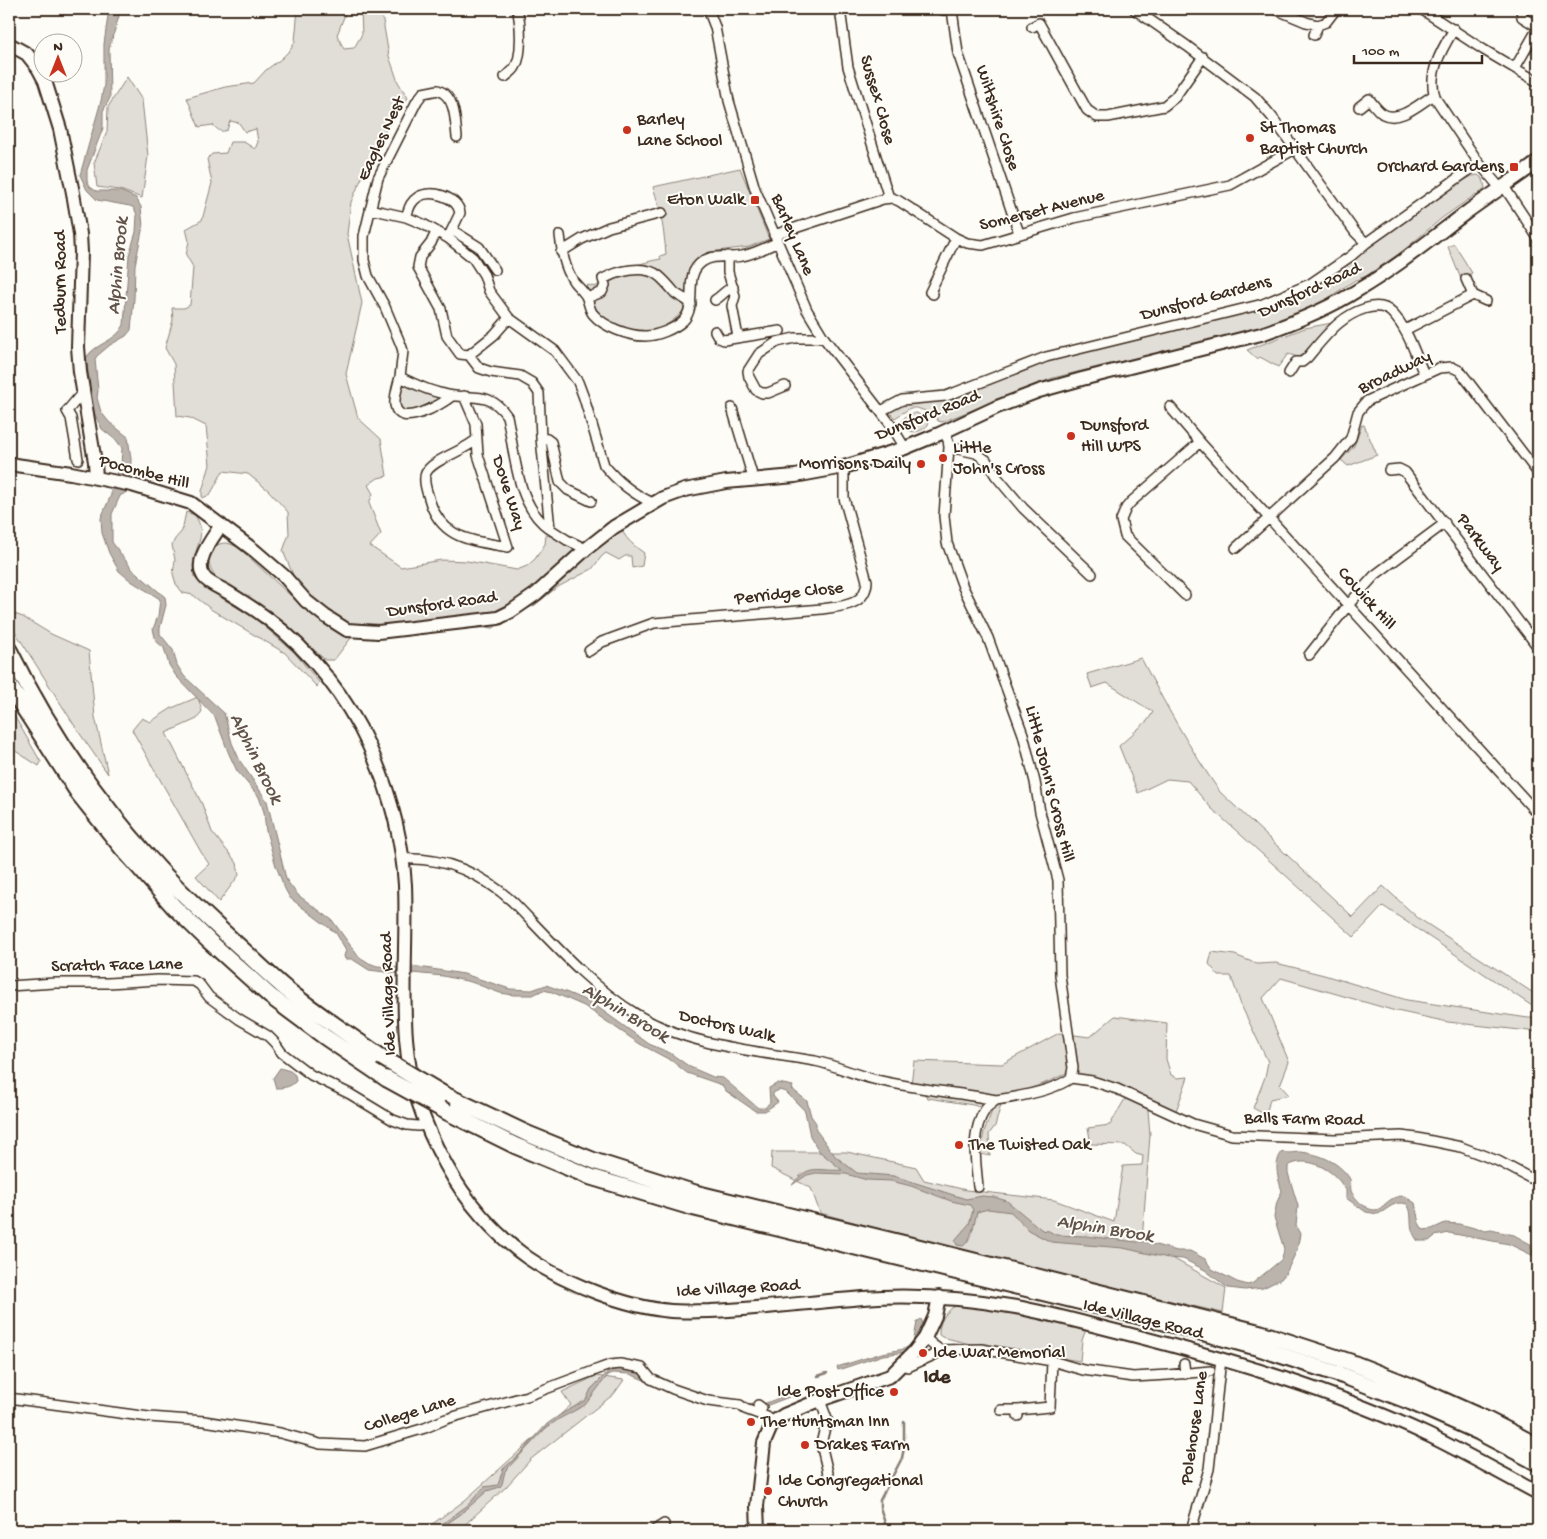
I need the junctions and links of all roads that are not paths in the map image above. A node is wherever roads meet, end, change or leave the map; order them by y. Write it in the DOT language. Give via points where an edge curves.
graph roads {
  1 [pos="518,9"];
  2 [pos="708,9"];
  3 [pos="840,9"];
  4 [pos="1134,9"];
  5 [pos="1275,9"];
  6 [pos="1336,9"];
  7 [pos="1421,9"];
  8 [pos="1521,9"];
  9 [pos="952,10"];
  10 [pos="1038,24"];
  11 [pos="1318,25"];
  12 [pos="1538,27"];
  13 [pos="1454,29"];
  14 [pos="1314,35"];
  15 [pos="9,44"];
  16 [pos="1203,57"];
  17 [pos="1514,68"];
  18 [pos="505,77"];
  19 [pos="1538,82"];
  20 [pos="1434,94"];
  21 [pos="1359,106"];
  22 [pos="457,137"];
  23 [pos="1295,148"];
  24 [pos="1479,162"];
  25 [pos="1538,162"];
  26 [pos="1502,187"];
  27 [pos="890,198"];
  28 [pos="370,209"];
  29 [pos="662,214"];
  30 [pos="406,217"];
  31 [pos="436,232"];
  32 [pos="1019,233"];
  33 [pos="450,234"];
  34 [pos="560,235"];
  35 [pos="956,238"];
  36 [pos="1538,238"];
  37 [pos="776,239"];
  38 [pos="1366,243"];
  39 [pos="562,252"];
  40 [pos="728,256"];
  41 [pos="495,270"];
  42 [pos="1466,279"];
  43 [pos="733,287"];
  44 [pos="928,291"];
  45 [pos="1473,295"];
  46 [pos="587,298"];
  47 [pos="715,300"];
  48 [pos="1486,302"];
  49 [pos="691,304"];
  50 [pos="509,318"];
  51 [pos="1405,330"];
  52 [pos="715,331"];
  53 [pos="780,331"];
  54 [pos="738,337"];
  55 [pos="824,338"];
  56 [pos="469,355"];
  57 [pos="1289,373"];
  58 [pos="1424,374"];
  59 [pos="400,377"];
  60 [pos="785,386"];
  61 [pos="83,392"];
  62 [pos="452,396"];
  63 [pos="464,396"];
  64 [pos="1170,407"];
  65 [pos="732,408"];
  66 [pos="881,411"];
  67 [pos="944,432"];
  68 [pos="541,438"];
  69 [pos="476,439"];
  70 [pos="1200,442"];
  71 [pos="949,447"];
  72 [pos="905,448"];
  73 [pos="78,459"];
  74 [pos="9,464"];
  75 [pos="844,467"];
  76 [pos="1389,470"];
  77 [pos="1538,473"];
  78 [pos="96,478"];
  79 [pos="753,478"];
  80 [pos="591,501"];
  81 [pos="653,503"];
  82 [pos="1269,516"];
  83 [pos="1445,523"];
  84 [pos="221,525"];
  85 [pos="550,529"];
  86 [pos="1236,548"];
  87 [pos="586,549"];
  88 [pos="255,551"];
  89 [pos="1092,574"];
  90 [pos="1185,595"];
  91 [pos="1349,604"];
  92 [pos="1538,647"];
  93 [pos="9,650"];
  94 [pos="589,651"];
  95 [pos="1310,655"];
  96 [pos="9,685"];
  97 [pos="1538,814"];
  98 [pos="402,859"];
  99 [pos="9,986"];
  100 [pos="1071,1078"];
  101 [pos="979,1096"];
  102 [pos="996,1100"];
  103 [pos="985,1110"];
  104 [pos="426,1125"];
  105 [pos="1538,1180"];
  106 [pos="978,1188"];
  107 [pos="939,1297"];
  108 [pos="925,1338"];
  109 [pos="940,1350"];
  110 [pos="1221,1359"];
  111 [pos="1052,1361"];
  112 [pos="1184,1364"];
  113 [pos="902,1365"];
  114 [pos="1210,1371"];
  115 [pos="1185,1374"];
  116 [pos="9,1398"];
  117 [pos="820,1400"];
  118 [pos="1001,1410"];
  119 [pos="773,1422"];
  120 [pos="1538,1446"];
  121 [pos="1538,1463"];
  122 [pos="828,1473"];
  123 [pos="1538,1493"];
  124 [pos="664,1524"];
  125 [pos="655,1530"];
  126 [pos="758,1530"];
  127 [pos="1192,1530"];
  1 -- 18 [label="street" via="521,36 518,60"];
  2 -- 37 [label="street, Barley Lane" via="715,27 734,118 755,189"];
  3 -- 27 [label="street, Sussex Close" via="848,67"];
  4 -- 16 [label="street"];
  5 -- 11 [label="street"];
  6 -- 11 [label="street" via="1326,22"];
  7 -- 13 [label="street"];
  8 -- 12 [label="street" via="1522,17"];
  9 -- 32 [label="street, Wiltshire Close" via="958,53"];
  10 -- 16 [label="street" via="1087,110 1097,117 1164,106 1175,97"];
  11 -- 14 [label="street"];
  12 -- 17 [label="street"];
  13 -- 17 [label="street"];
  13 -- 20 [label="street" via="1434,70"];
  15 -- 61 [label="street, Tedburn Road" via="27,54 38,68 60,129 80,234 78,347"];
  16 -- 23 [label="street" via="1255,97"];
  17 -- 19 [label="street"];
  20 -- 21 [label="street" via="1399,116 1383,114 1373,96"];
  20 -- 24 [label="street"];
  22 -- 28 [label="street, Eagles Nest" via="453,108 446,94 438,90 423,93 378,178"];
  23 -- 32 [label="street, Somerset Avenue" via="1230,185"];
  23 -- 38 [label="street"];
  24 -- 26 [label="street"];
  24 -- 38 [label="street, Dunsford Gardens"];
  25 -- 26 [label="street, Dunsford Road"];
  26 -- 36 [label="street"];
  26 -- 67 [label="street, Dunsford Road" via="1382,276 1290,324 1039,392"];
  27 -- 35 [label="street, Somerset Avenue"];
  27 -- 37 [label="street" via="863,205"];
  28 -- 30 [label="street"];
  28 -- 59 [label="street" via="364,236 364,260 368,276 403,351"];
  29 -- 39 [label="street" via="609,227 582,238"];
  30 -- 31 [label="street"];
  30 -- 33 [label="street" via="410,204 421,195 446,197 458,205 460,213"];
  31 -- 33 [label="street"];
  31 -- 56 [label="street" via="420,257 418,267 441,309 450,342 460,354"];
  32 -- 35 [label="street, Somerset Avenue" via="983,245"];
  33 -- 41 [label="street" via="479,247"];
  33 -- 50 [label="street" via="473,258 489,291"];
  34 -- 39 [label="street"];
  35 -- 44 [label="street"];
  37 -- 40 [label="street" via="745,256"];
  37 -- 55 [label="street, Barley Lane" via="807,310"];
  38 -- 66 [label="street, Dunsford Gardens" via="1310,284 1263,304 1046,357 946,396 902,400"];
  39 -- 46 [label="street" via="567,270"];
  40 -- 43 [label="street" via="728,272"];
  40 -- 49 [label="street" via="708,258 695,267"];
  42 -- 45 [label="street"];
  43 -- 47 [label="street"];
  43 -- 54 [label="street" via="732,306"];
  45 -- 48 [label="street"];
  45 -- 51 [label="street"];
  46 -- 49 [label="street" via="602,292 603,279 612,274 626,270 644,271 659,276"];
  46 -- 49 [label="street" via="593,314 607,325 646,336 659,334 678,324 685,319"];
  50 -- 56 [label="street"];
  50 -- 81 [label="street" via="555,351 578,382 604,465 639,497"];
  51 -- 57 [label="street" via="1392,312 1383,307 1360,311 1339,323 1308,358 1296,362"];
  51 -- 58 [label="street"];
  52 -- 54 [label="street" via="722,340"];
  53 -- 54 [label="street"];
  55 -- 60 [label="street" via="777,342 759,354 748,371 756,390 768,393"];
  55 -- 66 [label="street, Barley Lane"];
  56 -- 68 [label="street" via="479,368 520,376 532,383 540,399"];
  58 -- 77 [label="street, Broadway" via="1446,366 1457,368"];
  58 -- 82 [label="street, Broadway" via="1367,401 1358,412 1351,438 1345,446"];
  59 -- 62 [label="street"];
  59 -- 62 [label="street" via="395,405 404,416 412,416"];
  61 -- 73 [label="street" via="67,411"];
  61 -- 78 [label="street, Tedburn Road"];
  62 -- 63 [label="street"];
  63 -- 69 [label="street, Dove Way" via="476,424"];
  63 -- 85 [label="street" via="487,398 507,416 525,497 537,519"];
  64 -- 70 [label="street, Cowick Hill"];
  65 -- 79 [label="street"];
  66 -- 72 [label="street, Barley Lane"];
  67 -- 71 [label="street, Little John's Cross Hill"];
  67 -- 72 [label="street, Dunsford Road"];
  68 -- 80 [label="street" via="551,442 560,482 568,490"];
  68 -- 85 [label="street"];
  69 -- 69 [label="street, Dove Way" via="468,447 432,465 426,472 430,503 438,520 450,532 508,547 478,455"];
  70 -- 82 [label="street, Cowick Hill"];
  70 -- 90 [label="street" via="1131,502 1121,520 1125,536 1176,581"];
  71 -- 89 [label="street" via="976,453 986,460 1023,508"];
  71 -- 100 [label="street, Little John's Cross Hill" via="944,516 947,543 988,638 1023,734 1058,880 1060,975 1073,1068"];
  72 -- 75 [label="street, Dunsford Road"];
  74 -- 78 [label="street, Pocombe Hill"];
  75 -- 79 [label="street, Dunsford Road" via="795,476"];
  75 -- 94 [label="street, Perridge Close" via="844,498 867,581 866,591 855,602 822,609 654,624 602,642"];
  76 -- 83 [label="street, Parkway" via="1405,472"];
  78 -- 84 [label="street, Pocombe Hill" via="132,485 191,504"];
  79 -- 81 [label="street, Dunsford Road" via="685,490"];
  81 -- 87 [label="street, Dunsford Road" via="614,526"];
  82 -- 86 [label="street, Broadway"];
  82 -- 91 [label="street, Cowick Hill"];
  83 -- 91 [label="street" via="1376,575"];
  83 -- 92 [label="street, Parkway"];
  84 -- 88 [label="street, Pocombe Hill"];
  84 -- 98 [label="street, Ide Village Road" via="203,554 203,575 296,643 345,702 378,765 398,830"];
  85 -- 87 [label="street"];
  87 -- 88 [label="street, Dunsford Road" via="536,594 498,618 378,632 347,630 325,616"];
  91 -- 95 [label="street"];
  91 -- 97 [label="street, Cowick Hill"];
  93 -- 120 [label="highway, bridge" via="21,676 102,801 150,860 190,901 270,975 331,1023 443,1094 597,1162 695,1193 1261,1333 1416,1388"];
  96 -- 121 [label="highway, bridge" via="79,794 123,849 209,941 270,996 325,1037 387,1079 447,1112 516,1146 591,1177 691,1206 1256,1347 1411,1402"];
  98 -- 101 [label="street, Doctors Walk" via="451,864 498,889 609,996 658,1026 684,1036 817,1062 872,1079"];
  98 -- 104 [label="street, Ide Village Road" via="406,1038 413,1085"];
  99 -- 104 [label="street, Scratch Face Lane" via="194,981 209,997 268,1036 282,1053 311,1075 393,1120 406,1125"];
  100 -- 102 [label="street" via="1055,1086"];
  100 -- 105 [label="street, Balls Farm Road" via="1117,1089 1193,1124 1232,1135 1335,1139 1401,1136 1435,1140 1470,1150"];
  101 -- 102 [label="street"];
  101 -- 103 [label="street"];
  102 -- 103 [label="street"];
  103 -- 106 [label="street" via="976,1132"];
  104 -- 107 [label="street, Ide Village Road" via="457,1184 494,1228 529,1258 605,1296 670,1311"];
  107 -- 108 [label="street"];
  107 -- 110 [label="street, Ide Village Road" via="1017,1308"];
  108 -- 109 [label="street"];
  108 -- 113 [label="street"];
  109 -- 111 [label="street" via="981,1349"];
  109 -- 113 [label="street" via="908,1367"];
  110 -- 123 [label="street, Ide Village Road" via="1369,1410 1447,1445"];
  110 -- 127 [label="street, Polehouse Lane" via="1209,1469"];
  111 -- 115 [label="street" via="1083,1370 1133,1377"];
  111 -- 118 [label="street" via="1050,1407 1018,1413"];
  112 -- 115 [label="street"];
  113 -- 117 [label="street" via="890,1376"];
  114 -- 115 [label="street"];
  116 -- 119 [label="street, College Lane" via="204,1421 280,1433 320,1444 364,1446 620,1364 642,1368 651,1379 673,1389 708,1402 740,1405"];
  117 -- 119 [label="street"];
  117 -- 122 [label="street" via="827,1419 820,1444"];
  119 -- 126 [label="street" via="764,1443"];
  124 -- 125 [label="street"];
}
